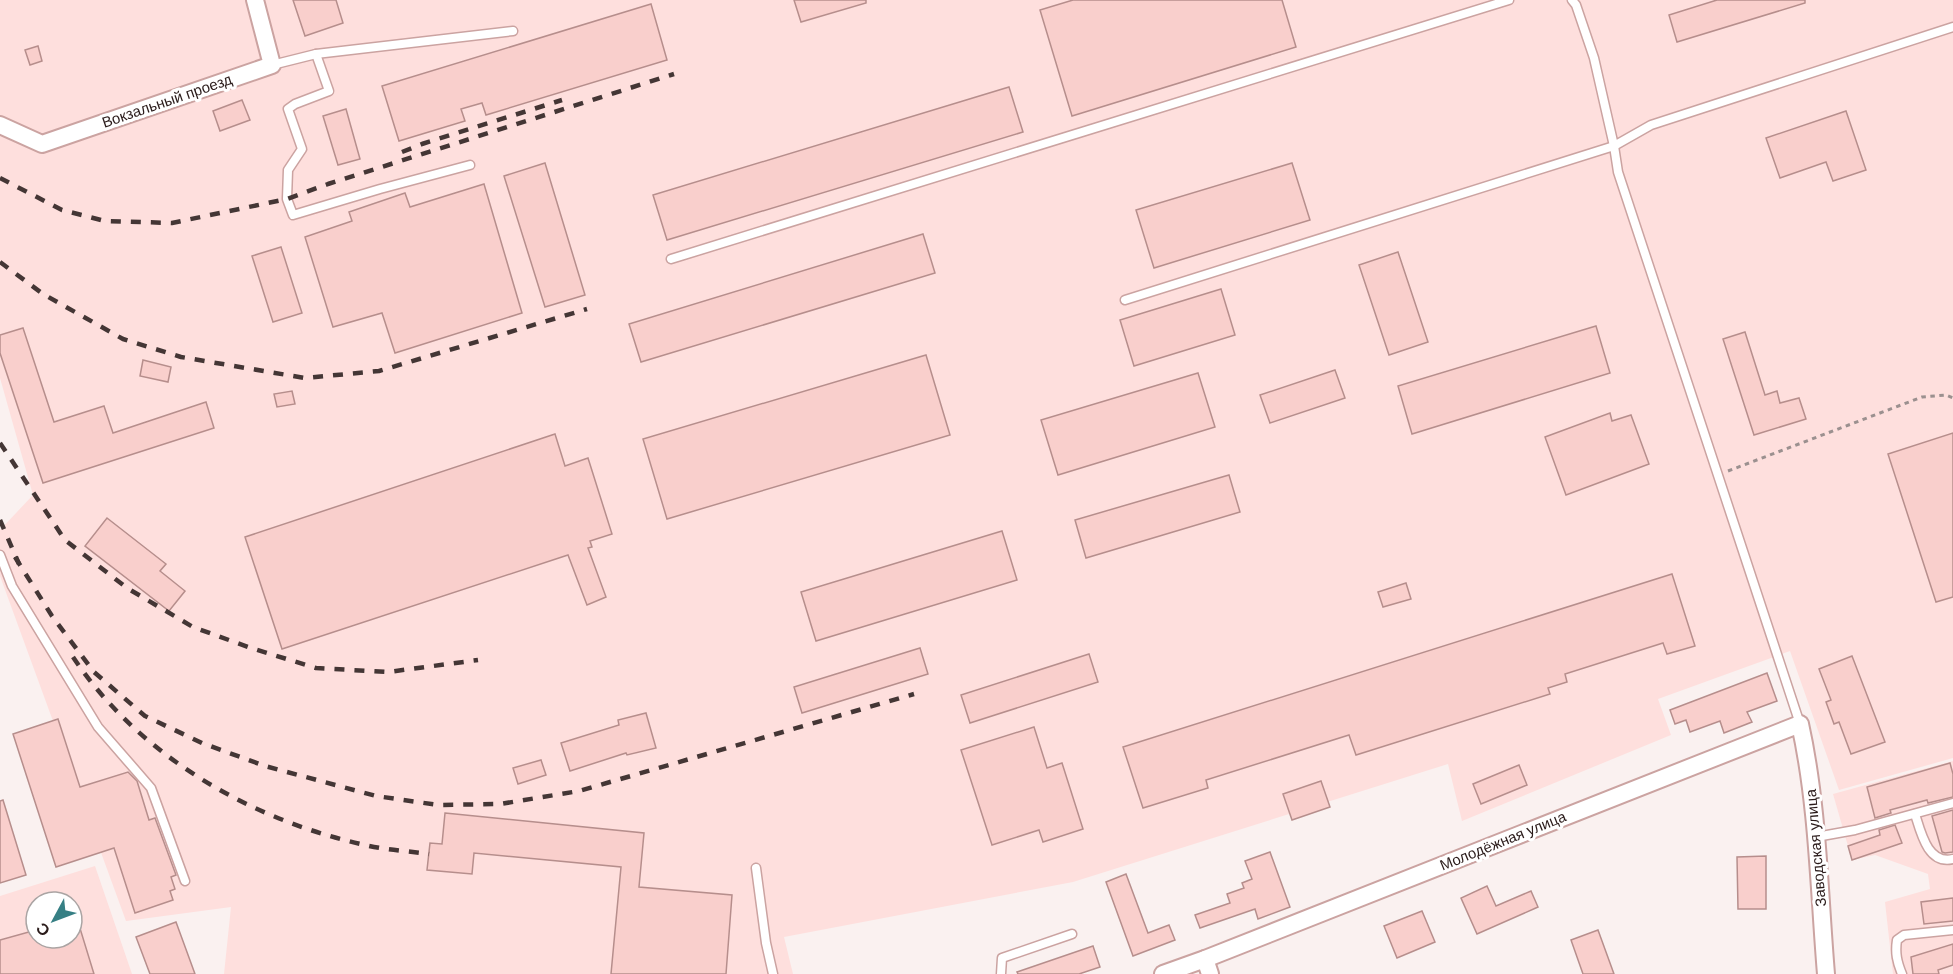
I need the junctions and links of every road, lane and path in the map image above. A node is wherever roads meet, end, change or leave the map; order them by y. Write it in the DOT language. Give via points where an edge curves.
graph roads {
  1 [pos="255,0"];
  2 [pos="1509,0"];
  3 [pos="1572,0"];
  4 [pos="1953,27"];
  5 [pos="513,31"];
  6 [pos="316,54"];
  7 [pos="272,65"];
  8 [pos="0,125"];
  9 [pos="1614,146"];
  10 [pos="470,165"];
  11 [pos="671,259"];
  12 [pos="1125,300"];
  13 [pos="1953,398"];
  14 [pos="1718,475"];
  15 [pos="0,555"];
  16 [pos="1800,724"];
  17 [pos="1953,803"];
  18 [pos="1915,814"];
  19 [pos="1816,837"];
  20 [pos="1953,859"];
  21 [pos="756,868"];
  22 [pos="185,881"];
  23 [pos="1953,930"];
  24 [pos="1072,934"];
  25 [pos="1208,967"];
  26 [pos="773,974"];
  27 [pos="1001,974"];
  28 [pos="1163,974"];
  29 [pos="1826,974"];
  30 [pos="1902,974"];
  1 -- 7 [label="street"];
  2 -- 11 [label="lane"];
  3 -- 9 [label="lane" via="1594,58"];
  4 -- 9 [label="lane" via="1651,126"];
  5 -- 6 [label="lane"];
  6 -- 7 [label="lane"];
  6 -- 10 [label="lane" via="328,91 288,109 302,148 288,170 287,199 293,215"];
  7 -- 8 [label="street, Вокзальный проезд" via="42,144"];
  9 -- 12 [label="lane"];
  9 -- 14 [label="lane" via="1618,172"];
  13 -- 14 [label="path" via="1922,397"];
  14 -- 16 [label="lane"];
  15 -- 22 [label="lane" via="12,586 98,727 151,788"];
  16 -- 19 [label="street, Заводская улица"];
  16 -- 25 [label="street, Молодёжная улица"];
  17 -- 18 [label="lane"];
  18 -- 19 [label="lane"];
  18 -- 20 [label="lane" via="1930,850 1944,861"];
  19 -- 29 [label="street, Заводская улица"];
  21 -- 26 [label="lane"];
  23 -- 30 [label="lane" via="1904,935 1897,940 1895,950"];
  24 -- 27 [label="lane" via="1002,958"];
  25 -- 28 [label="street, Молодёжная улица"];
}
